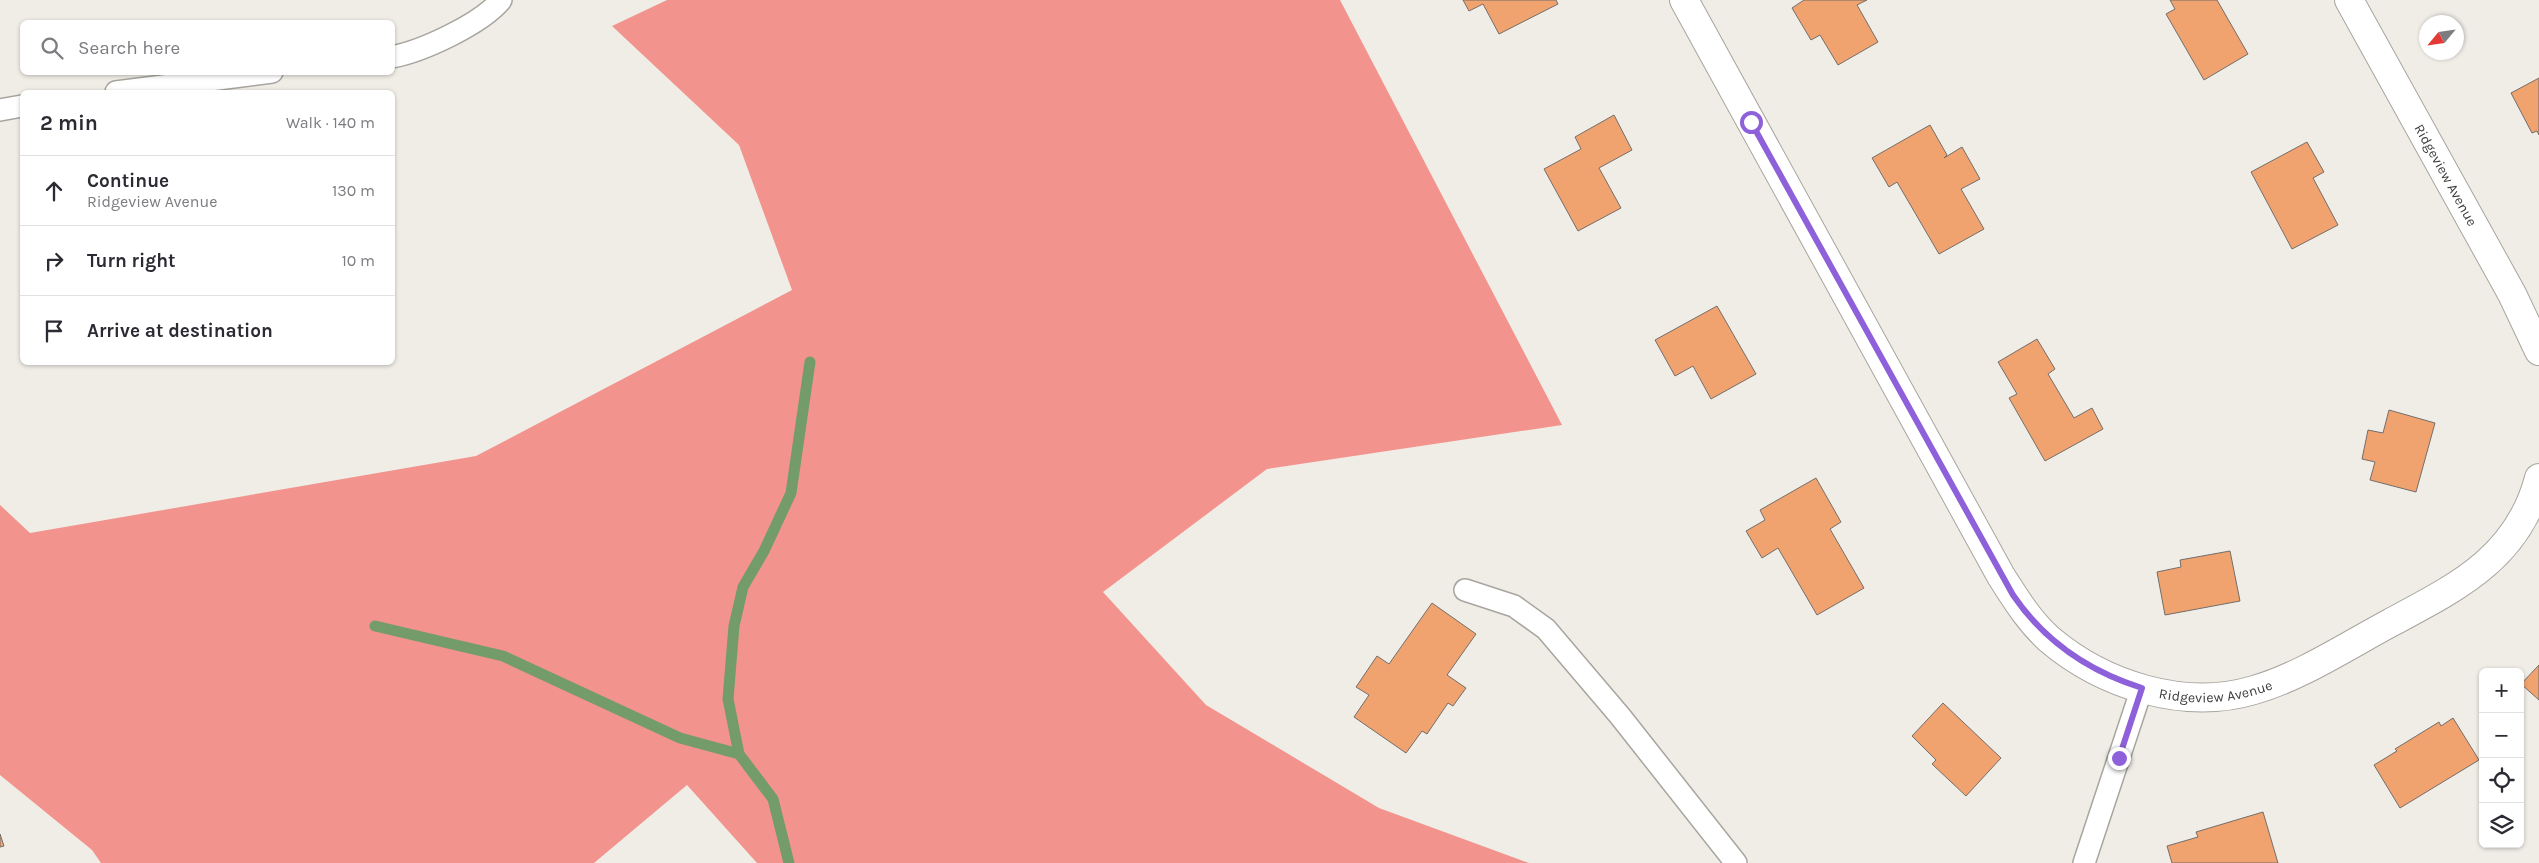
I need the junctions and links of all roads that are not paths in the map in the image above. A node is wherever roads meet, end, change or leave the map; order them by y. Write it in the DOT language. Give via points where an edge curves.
graph roads {
  1 [pos="501,0"];
  2 [pos="1684,0"];
  3 [pos="2349,0"];
  4 [pos="395,56"];
  5 [pos="249,75"];
  6 [pos="132,90"];
  7 [pos="20,106"];
  8 [pos="0,110"];
  9 [pos="2539,351"];
  10 [pos="2539,478"];
  11 [pos="1466,590"];
  12 [pos="2142,688"];
  13 [pos="1736,863"];
  14 [pos="2084,863"];
  1 -- 4 [label="lane" via="459,31 410,54"];
  2 -- 12 [label="street, Ridgeview Avenue" via="2013,595 2035,624 2066,652 2086,665"];
  3 -- 9 [label="street, Ridgeview Avenue" via="2512,294"];
  5 -- 6 [label="lane"];
  7 -- 8 [label="lane"];
  10 -- 12 [label="street, Ridgeview Avenue" via="2530,504 2489,563 2437,598 2284,680 2218,697 2182,696"];
  11 -- 13 [label="lane" via="1514,606 1546,629 1620,716"];
  12 -- 14 [label="lane"];
}
